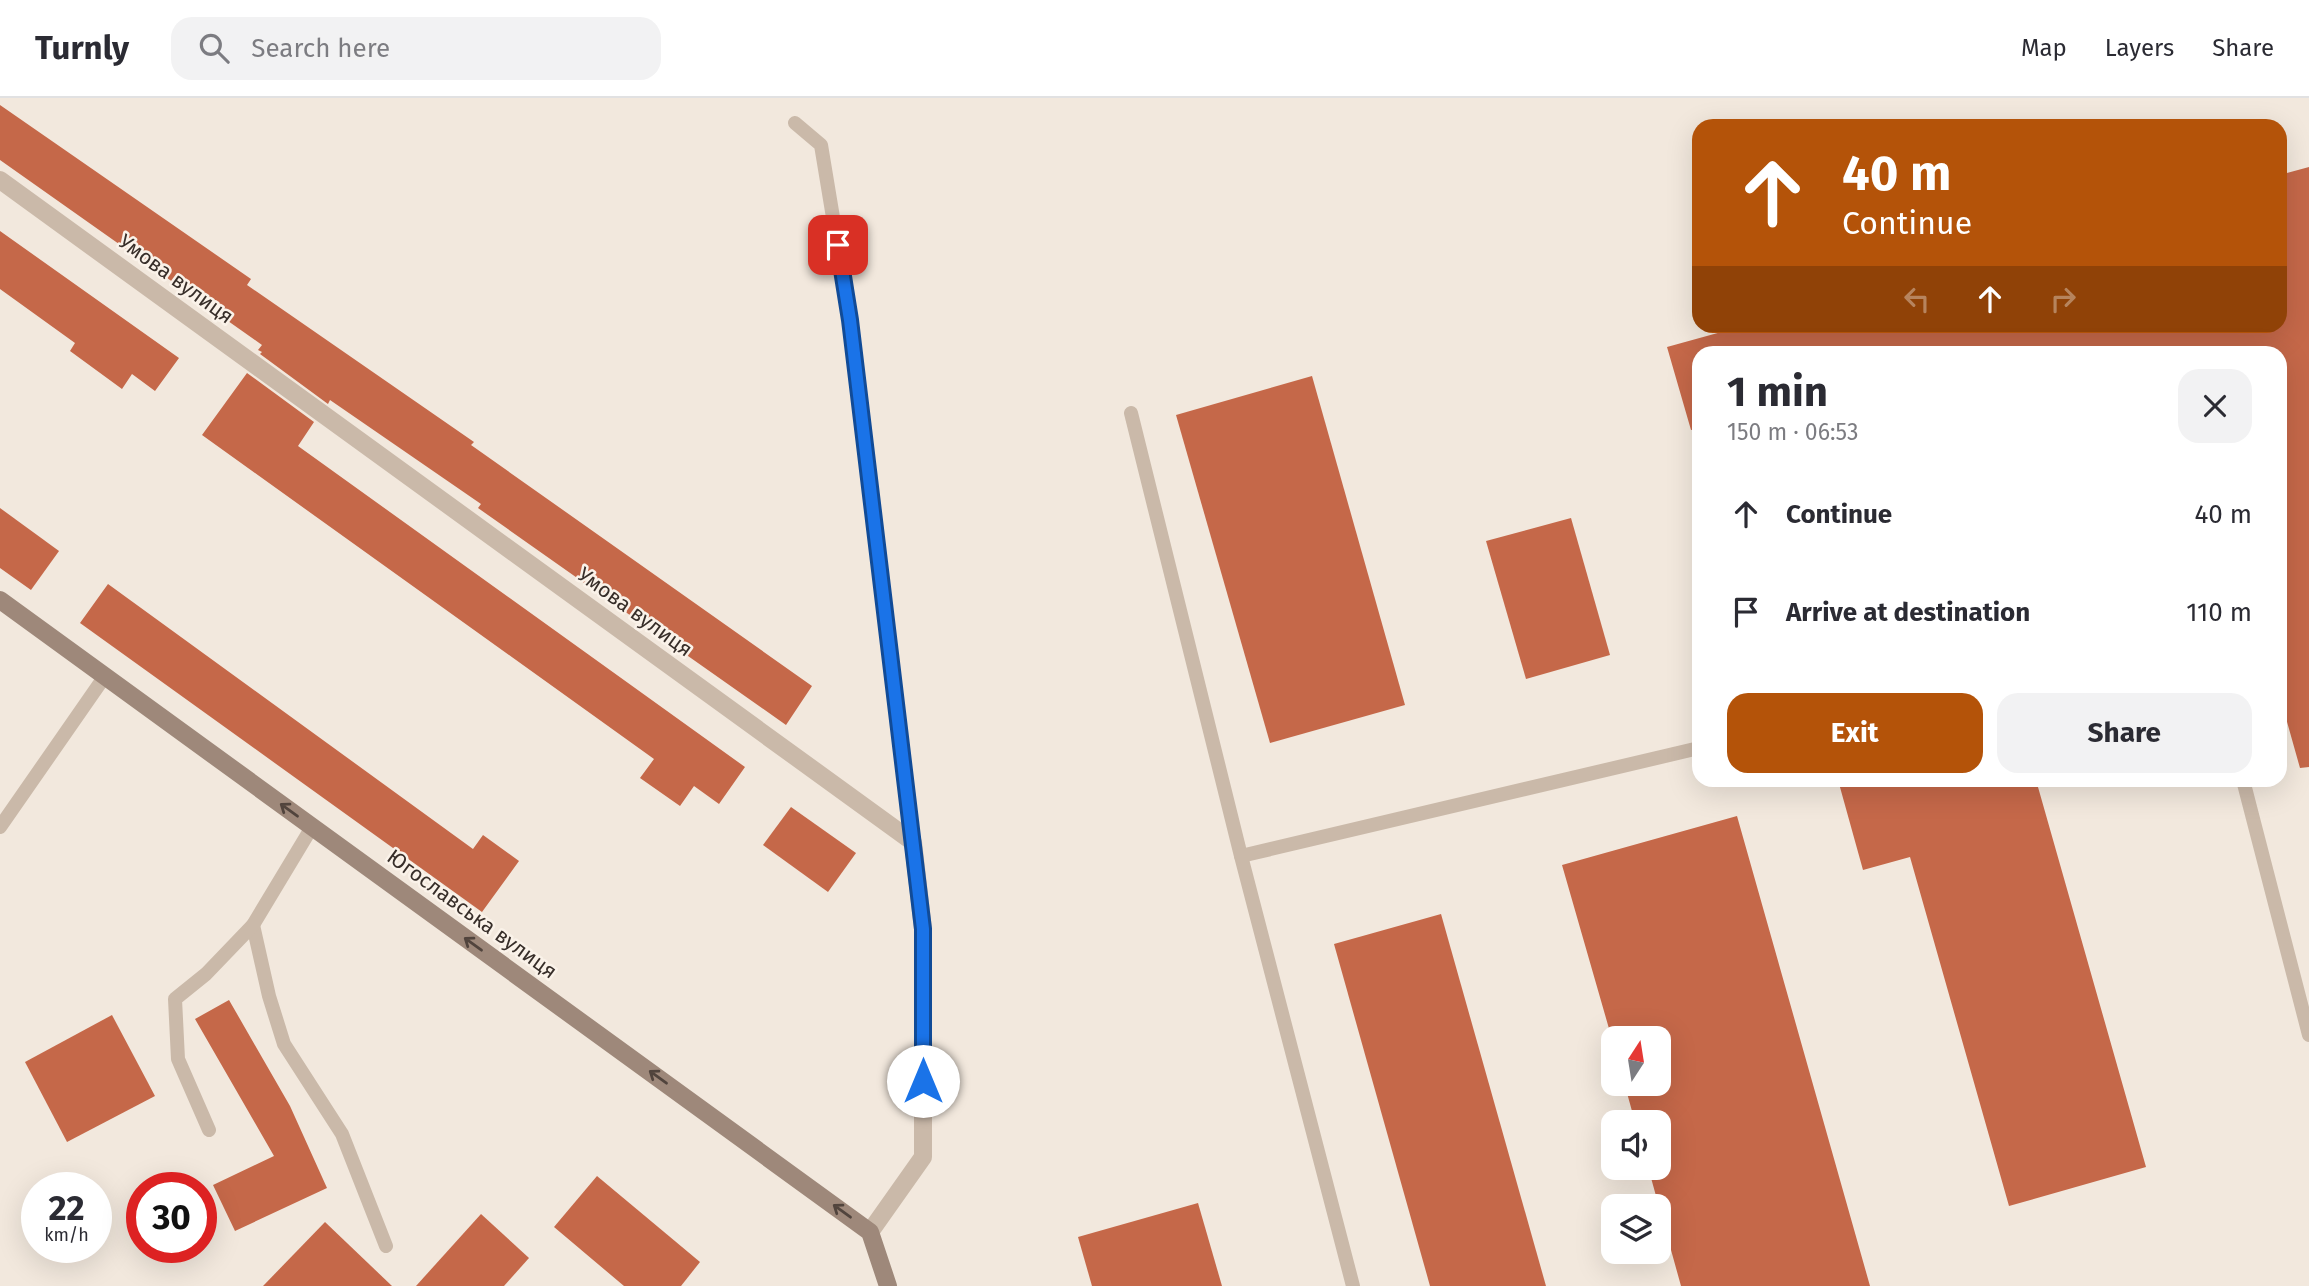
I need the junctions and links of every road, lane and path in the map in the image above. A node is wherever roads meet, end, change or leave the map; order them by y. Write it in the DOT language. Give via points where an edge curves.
graph roads {
  1 [pos="795,123"];
  2 [pos="0,180"];
  3 [pos="1130,413"];
  4 [pos="0,600"];
  5 [pos="104,676"];
  6 [pos="1692,750"];
  7 [pos="2245,787"];
  8 [pos="0,827"];
  9 [pos="313,827"];
  10 [pos="913,842"];
  11 [pos="1241,856"];
  12 [pos="253,925"];
  13 [pos="2309,1035"];
  14 [pos="209,1130"];
  15 [pos="870,1231"];
  16 [pos="386,1246"];
  17 [pos="888,1286"];
  18 [pos="1353,1286"];
  1 -- 10 [label="lane" via="821,145 850,320"];
  2 -- 10 [label="street, Умова вулиця"];
  3 -- 11 [label="lane"];
  4 -- 5 [label="street, Югославська вулиця"];
  5 -- 8 [label="lane"];
  9 -- 5 [label="street, Югославська вулиця, one-way"];
  6 -- 11 [label="lane"];
  7 -- 13 [label="lane"];
  9 -- 12 [label="lane"];
  15 -- 9 [label="street, Югославська вулиця, one-way"];
  10 -- 15 [label="street" via="923,929 923,1157"];
  11 -- 18 [label="lane"];
  12 -- 14 [label="lane" via="175,999 178,1059"];
  12 -- 16 [label="lane" via="284,1044 342,1134"];
  15 -- 17 [label="street"];
}
